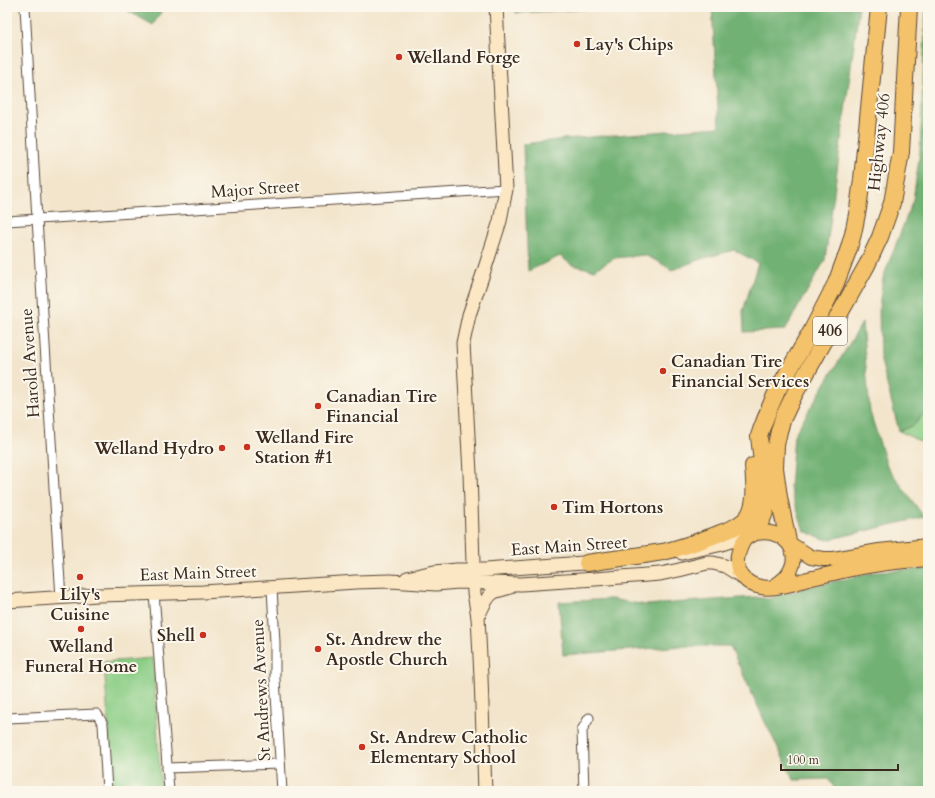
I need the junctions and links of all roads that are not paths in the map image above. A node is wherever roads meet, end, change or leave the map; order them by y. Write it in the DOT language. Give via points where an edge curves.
graph roads {
  1 [pos="25,7"];
  2 [pos="496,7"];
  3 [pos="879,7"];
  4 [pos="909,7"];
  5 [pos="506,189"];
  6 [pos="37,219"];
  7 [pos="7,221"];
  8 [pos="759,436"];
  9 [pos="751,534"];
  10 [pos="789,543"];
  11 [pos="928,546"];
  12 [pos="928,559"];
  13 [pos="587,563"];
  14 [pos="473,576"];
  15 [pos="741,576"];
  16 [pos="521,584"];
  17 [pos="773,587"];
  18 [pos="272,588"];
  19 [pos="154,593"];
  20 [pos="62,598"];
  21 [pos="7,601"];
  22 [pos="478,617"];
  23 [pos="7,718"];
  24 [pos="589,718"];
  25 [pos="280,764"];
  26 [pos="167,768"];
  27 [pos="107,791"];
  28 [pos="169,791"];
  29 [pos="282,791"];
  30 [pos="486,791"];
  31 [pos="584,791"];
  1 -- 6 [label="street, Harold Avenue"];
  2 -- 5 [label="main road"];
  3 -- 8 [label="highway, Highway 406 / 406" via="862,179 850,245 836,283 777,391"];
  4 -- 10 [label="highway, Highway 406 / 406" via="901,152 892,203 867,265 794,395 779,431 775,461"];
  5 -- 6 [label="street, Major Street"];
  5 -- 14 [label="main road" via="501,216 469,315 463,343"];
  6 -- 7 [label="street, Major Street"];
  6 -- 20 [label="street, Harold Avenue"];
  8 -- 9 [label="highway, Highway 406 / 406" via="767,508 765,516"];
  8 -- 13 [label="highway" via="753,461 753,505 749,514 737,526 664,551"];
  9 -- 10 [label="main road" via="769,532"];
  9 -- 13 [label="main road, East Main Street" via="681,554 651,559"];
  9 -- 15 [label="main road" via="738,552"];
  10 -- 11 [label="main road" via="811,557 824,559"];
  10 -- 17 [label="main road" via="793,560 790,570 784,580"];
  12 -- 17 [label="main road" via="848,569 790,585"];
  13 -- 14 [label="main road, East Main Street" via="485,570"];
  14 -- 16 [label="main road, East Main Street"];
  14 -- 18 [label="main road, East Main Street" via="458,582 436,584 390,581"];
  14 -- 22 [label="main road"];
  15 -- 16 [label="main road, East Main Street" via="725,566 707,563 660,574"];
  15 -- 17 [label="main road" via="760,587"];
  16 -- 22 [label="main road" via="495,592 486,600"];
  18 -- 19 [label="main road, East Main Street"];
  18 -- 25 [label="street, St Andrews Avenue"];
  19 -- 20 [label="main road, East Main Street"];
  19 -- 26 [label="street"];
  20 -- 21 [label="main road, East Main Street"];
  22 -- 30 [label="main road"];
  23 -- 27 [label="street" via="97,714 104,724"];
  24 -- 31 [label="street" via="582,730"];
  25 -- 26 [label="street"];
  25 -- 29 [label="street, St Andrews Avenue"];
  26 -- 28 [label="street"];
}
